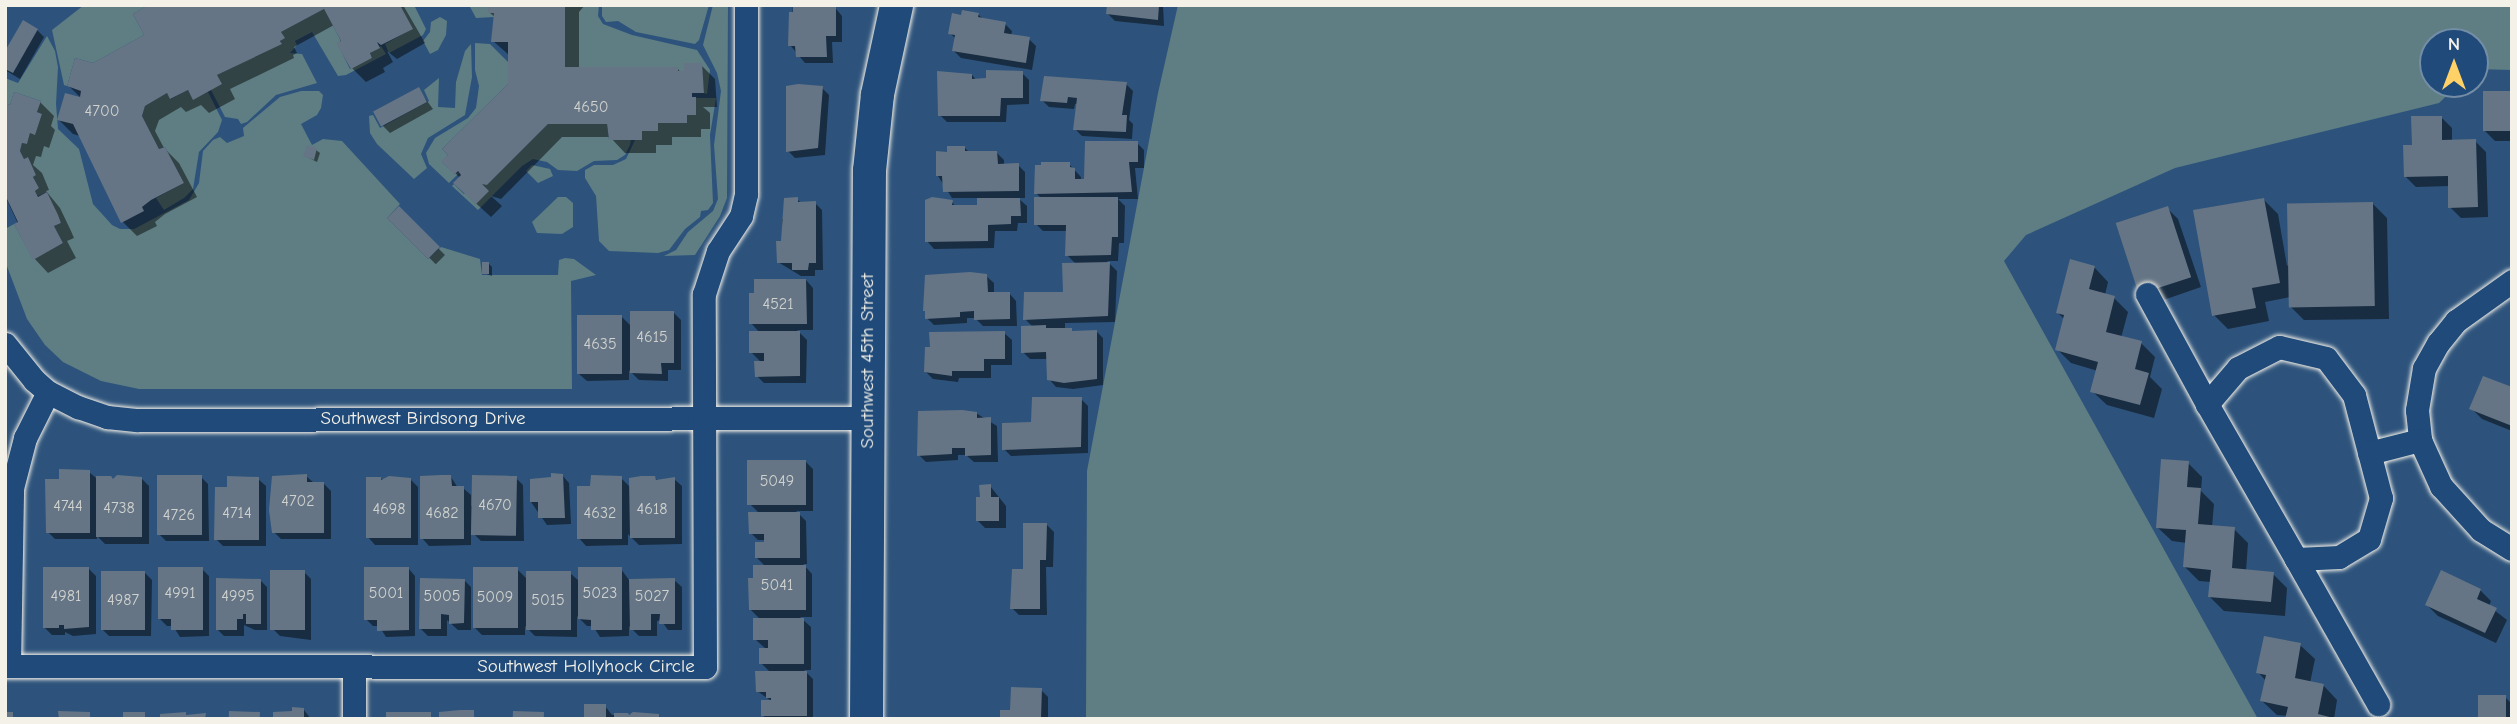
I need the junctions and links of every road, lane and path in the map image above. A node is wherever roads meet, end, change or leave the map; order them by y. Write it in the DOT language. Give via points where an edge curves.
graph roads {
  1 [pos="746,5"];
  2 [pos="896,5"];
  3 [pos="2512,281"];
  4 [pos="2147,294"];
  5 [pos="5,344"];
  6 [pos="48,391"];
  7 [pos="2207,404"];
  8 [pos="704,418"];
  9 [pos="868,418"];
  10 [pos="2420,440"];
  11 [pos="2369,453"];
  12 [pos="2512,550"];
  13 [pos="2296,559"];
  14 [pos="7,666"];
  15 [pos="354,667"];
  16 [pos="2378,704"];
  17 [pos="354,719"];
  18 [pos="866,719"];
  1 -- 8 [label="street, Southwest Hollyhock Circle" via="746,194 741,216 718,251 704,294"];
  2 -- 9 [label="street, Southwest 45th Street" via="877,94 869,170"];
  3 -- 10 [label="street" via="2456,321 2438,343 2419,386"];
  4 -- 7 [label="street"];
  5 -- 6 [label="street, Southwest Birdsong Drive"];
  6 -- 8 [label="street, Southwest Birdsong Drive" via="107,417 138,421"];
  6 -- 14 [label="street" via="25,438 12,488"];
  7 -- 11 [label="street" via="2238,368 2279,347 2326,358 2354,395"];
  7 -- 13 [label="street"];
  8 -- 9 [label="street, Southwest Birdsong Drive"];
  8 -- 15 [label="street, Southwest Hollyhock Circle" via="705,667"];
  9 -- 18 [label="street, Southwest 45th Street"];
  10 -- 11 [label="street"];
  10 -- 12 [label="street" via="2455,505 2481,530"];
  11 -- 13 [label="street" via="2382,498 2369,539 2339,557"];
  13 -- 16 [label="street"];
  14 -- 15 [label="street, Southwest Hollyhock Circle"];
  15 -- 17 [label="street"];
}
